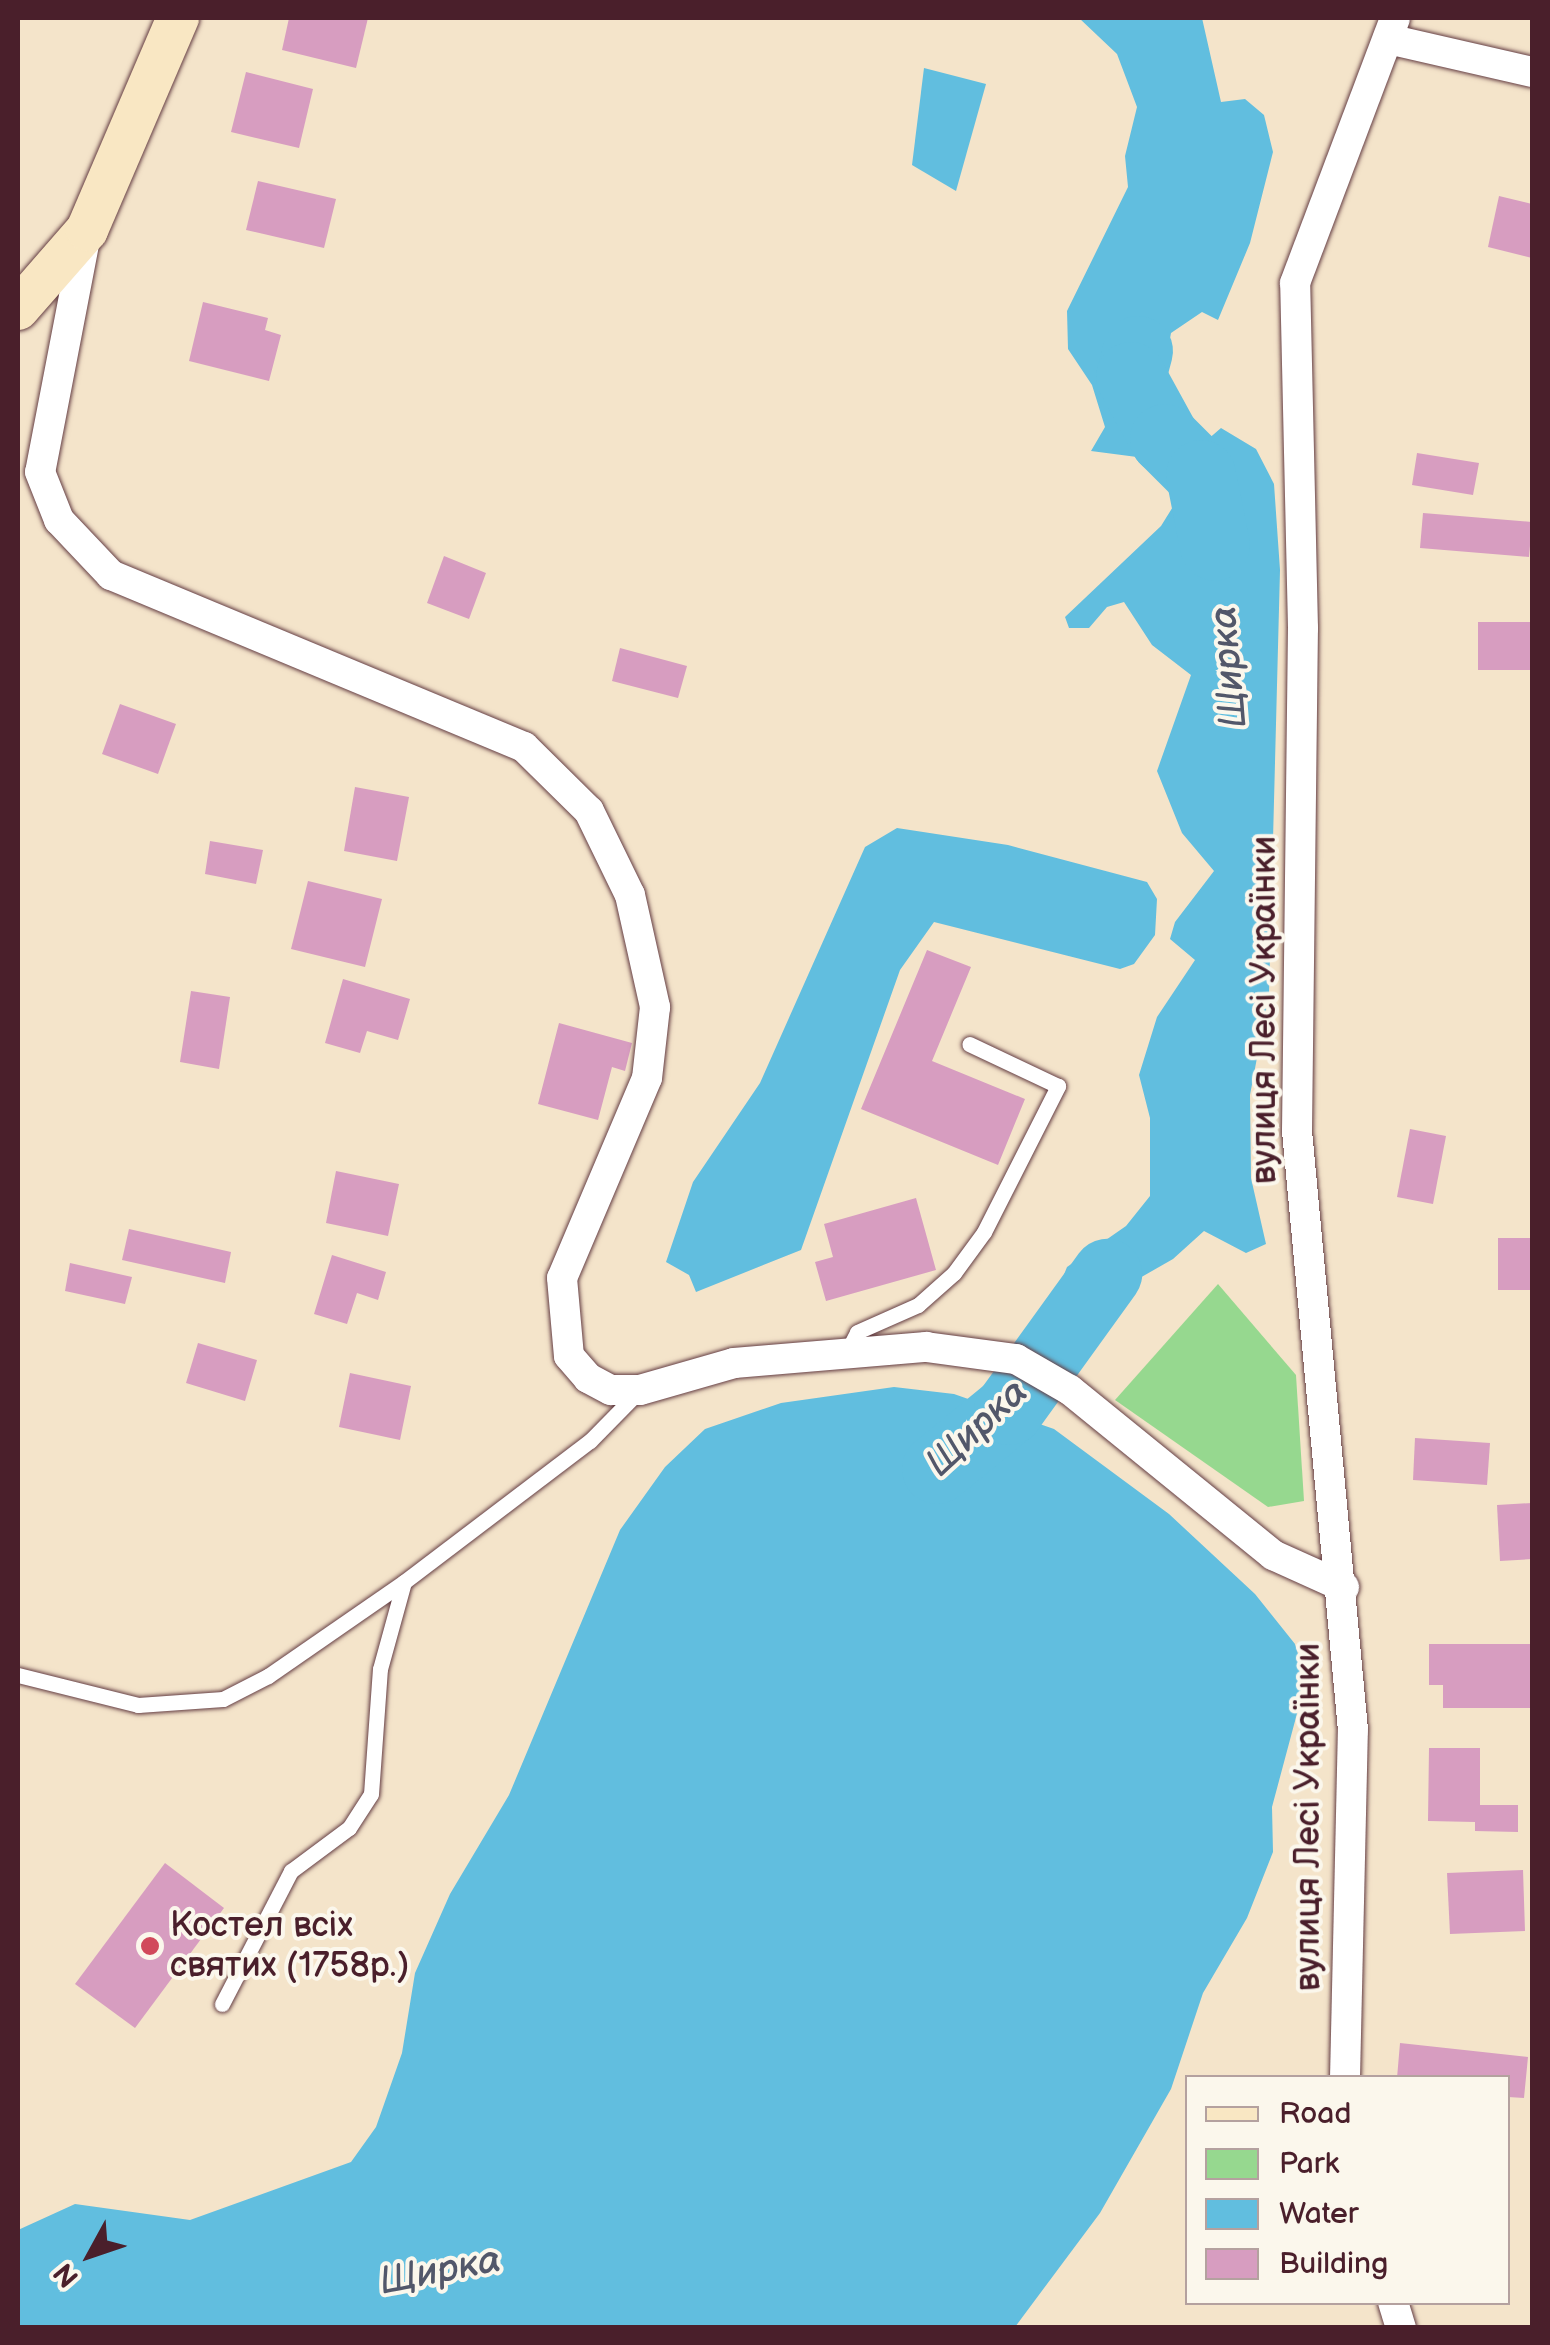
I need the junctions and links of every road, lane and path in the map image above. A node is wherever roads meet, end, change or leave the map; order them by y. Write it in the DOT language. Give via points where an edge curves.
graph roads {
  1 [pos="178,18"];
  2 [pos="1391,28"];
  3 [pos="1532,72"];
  4 [pos="87,230"];
  5 [pos="18,309"];
  6 [pos="969,1044"];
  7 [pos="848,1352"];
  8 [pos="640,1390"];
  9 [pos="404,1582"];
  10 [pos="1344,1587"];
  11 [pos="18,1675"];
  12 [pos="222,2004"];
  13 [pos="1344,2075"];
  1 -- 4 [label="street"];
  2 -- 3 [label="street"];
  2 -- 10 [label="street, вулиця Лесі Українки" via="1296,283 1303,628 1297,1131"];
  4 -- 5 [label="street"];
  4 -- 8 [label="street" via="40,472 59,520 111,575 524,747 590,811 630,895 655,1007 646,1078 562,1278 562,1316 569,1356 588,1378 611,1390"];
  6 -- 7 [label="lane" via="1058,1086 984,1232 954,1273 918,1305 857,1332"];
  7 -- 8 [label="street" via="690,1371"];
  7 -- 10 [label="street" via="926,1346 1016,1358 1070,1390 1273,1555"];
  8 -- 9 [label="lane" via="590,1441"];
  9 -- 11 [label="lane" via="268,1676 200,1705 138,1706"];
  9 -- 12 [label="lane" via="380,1670 371,1794 348,1828 290,1871"];
  10 -- 13 [label="street, вулиця Лесі Українки" via="1354,1730"];
}
